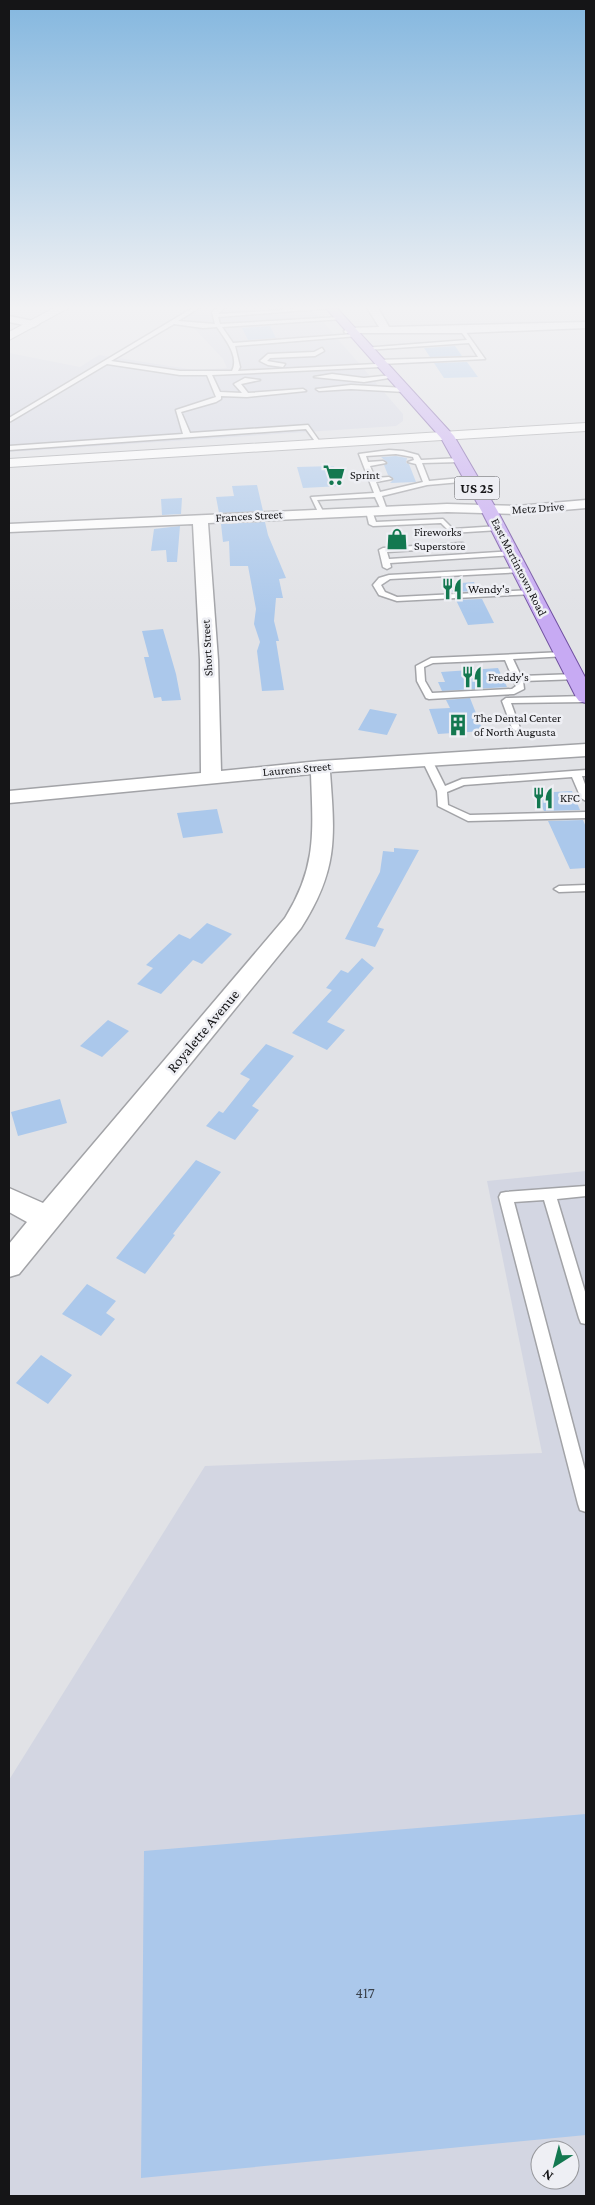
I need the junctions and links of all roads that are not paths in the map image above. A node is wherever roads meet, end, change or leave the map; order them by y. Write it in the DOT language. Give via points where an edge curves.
graph roads {
  1 [pos="27,409"];
  2 [pos="181,409"];
  3 [pos="422,409"];
  4 [pos="9,420"];
  5 [pos="586,427"];
  6 [pos="220,433"];
  7 [pos="187,436"];
  8 [pos="447,436"];
  9 [pos="351,440"];
  10 [pos="317,442"];
  11 [pos="9,448"];
  12 [pos="223,449"];
  13 [pos="362,454"];
  14 [pos="460,460"];
  15 [pos="9,463"];
  16 [pos="420,465"];
  17 [pos="384,466"];
  18 [pos="410,466"];
  19 [pos="367,467"];
  20 [pos="414,478"];
  21 [pos="389,479"];
  22 [pos="472,479"];
  23 [pos="372,480"];
  24 [pos="426,480"];
  25 [pos="378,495"];
  26 [pos="586,504"];
  27 [pos="489,510"];
  28 [pos="377,511"];
  29 [pos="321,513"];
  30 [pos="200,518"];
  31 [pos="9,528"];
  32 [pos="499,528"];
  33 [pos="451,531"];
  34 [pos="460,545"];
  35 [pos="512,553"];
  36 [pos="467,556"];
  37 [pos="385,561"];
  38 [pos="521,570"];
  39 [pos="389,577"];
  40 [pos="532,592"];
  41 [pos="564,654"];
  42 [pos="508,657"];
  43 [pos="576,677"];
  44 [pos="518,679"];
  45 [pos="586,698"];
  46 [pos="516,728"];
  47 [pos="586,750"];
  48 [pos="427,760"];
  49 [pos="320,766"];
  50 [pos="581,774"];
  51 [pos="211,778"];
  52 [pos="442,791"];
  53 [pos="9,797"];
  54 [pos="586,798"];
  55 [pos="586,815"];
  56 [pos="586,888"];
  57 [pos="559,889"];
  58 [pos="586,1191"];
  59 [pos="549,1194"];
  60 [pos="9,1199"];
  61 [pos="47,1219"];
  62 [pos="9,1265"];
  63 [pos="586,1318"];
  64 [pos="586,1504"];
  1 -- 4 [label="lane"];
  2 -- 7 [label="lane" via="178,411"];
  3 -- 8 [label="main road, East Martintown Road / US 25"];
  5 -- 8 [label="main road"];
  6 -- 7 [label="lane"];
  6 -- 10 [label="lane" via="308,427"];
  6 -- 12 [label="lane"];
  7 -- 11 [label="lane"];
  8 -- 9 [label="main road"];
  8 -- 14 [label="main road, East Martintown Road / US 25"];
  9 -- 10 [label="main road"];
  9 -- 13 [label="lane"];
  10 -- 12 [label="main road"];
  12 -- 15 [label="main road"];
  13 -- 16 [label="lane" via="404,452 416,456"];
  13 -- 19 [label="lane"];
  14 -- 16 [label="lane"];
  14 -- 22 [label="main road, East Martintown Road / US 25"];
  16 -- 18 [label="lane"];
  16 -- 24 [label="lane"];
  17 -- 19 [label="lane"];
  19 -- 23 [label="lane"];
  20 -- 24 [label="lane"];
  21 -- 23 [label="lane"];
  22 -- 24 [label="lane"];
  22 -- 27 [label="main road, East Martintown Road / US 25"];
  23 -- 25 [label="lane"];
  24 -- 25 [label="lane"];
  25 -- 28 [label="lane"];
  25 -- 29 [label="lane" via="313,498"];
  26 -- 27 [label="street, Metz Drive"];
  27 -- 28 [label="street, Frances Street"];
  27 -- 32 [label="main road, East Martintown Road / US 25"];
  28 -- 29 [label="street, Frances Street"];
  28 -- 33 [label="lane" via="373,524 443,521"];
  29 -- 30 [label="street, Frances Street"];
  30 -- 31 [label="street, Frances Street"];
  30 -- 51 [label="street, Short Street" via="209,660"];
  32 -- 33 [label="lane"];
  32 -- 35 [label="main road, East Martintown Road / US 25"];
  33 -- 34 [label="lane"];
  34 -- 36 [label="lane"];
  34 -- 37 [label="lane" via="383,550"];
  35 -- 36 [label="lane"];
  35 -- 38 [label="main road, East Martintown Road / US 25"];
  36 -- 37 [label="lane"];
  37 -- 39 [label="lane"];
  38 -- 39 [label="lane"];
  38 -- 40 [label="main road, East Martintown Road / US 25"];
  39 -- 40 [label="lane" via="377,585 378,591 397,599"];
  40 -- 41 [label="main road, East Martintown Road / US 25"];
  41 -- 42 [label="lane"];
  41 -- 43 [label="main road, East Martintown Road / US 25"];
  42 -- 44 [label="lane"];
  42 -- 44 [label="lane" via="431,661 420,666 419,673 429,696 514,690 521,687"];
  43 -- 44 [label="lane"];
  43 -- 45 [label="main road, East Martintown Road / US 25"];
  45 -- 46 [label="lane" via="506,701"];
  47 -- 48 [label="street, Laurens Street"];
  48 -- 49 [label="street, Laurens Street"];
  48 -- 52 [label="lane"];
  49 -- 51 [label="street, Laurens Street"];
  49 -- 61 [label="street, Royalette Avenue" via="323,854 315,887 306,905"];
  50 -- 52 [label="lane" via="462,782"];
  50 -- 54 [label="lane"];
  51 -- 53 [label="street, Laurens Street"];
  52 -- 55 [label="lane" via="443,806 468,818"];
  56 -- 57 [label="lane"];
  58 -- 59 [label="lane"];
  59 -- 63 [label="lane"];
  59 -- 64 [label="lane" via="506,1197"];
  60 -- 61 [label="street"];
  61 -- 62 [label="street, Royalette Avenue"];
}
